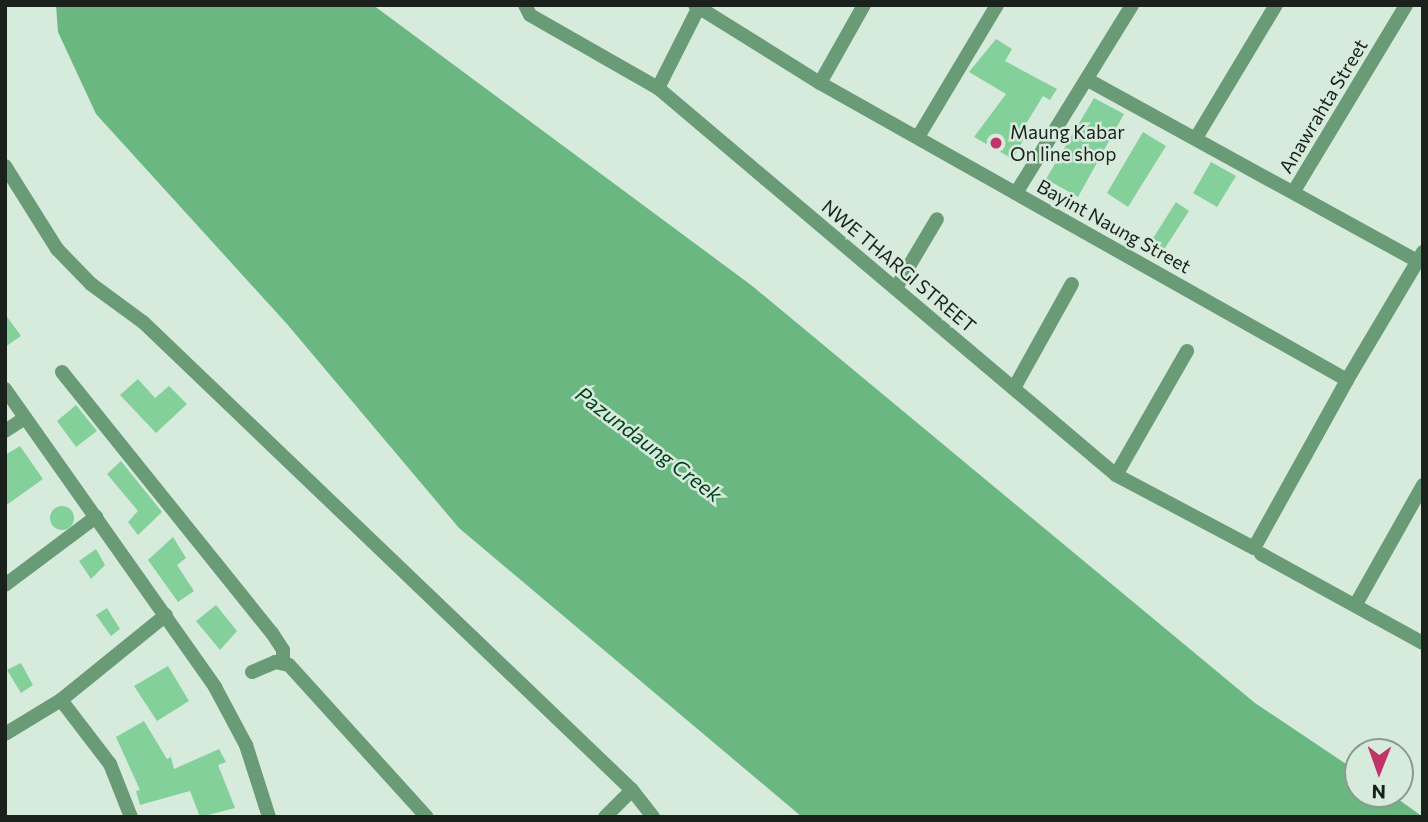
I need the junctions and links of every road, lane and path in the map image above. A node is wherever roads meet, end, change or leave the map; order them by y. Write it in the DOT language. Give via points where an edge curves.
graph roads {
  1 [pos="525,5"];
  2 [pos="863,5"];
  3 [pos="997,5"];
  4 [pos="1132,5"];
  5 [pos="1276,5"];
  6 [pos="1406,5"];
  7 [pos="698,6"];
  8 [pos="1087,80"];
  9 [pos="820,83"];
  10 [pos="658,88"];
  11 [pos="918,137"];
  12 [pos="1196,138"];
  13 [pos="5,166"];
  14 [pos="1294,191"];
  15 [pos="1016,193"];
  16 [pos="937,219"];
  17 [pos="1420,256"];
  18 [pos="1072,284"];
  19 [pos="896,288"];
  20 [pos="1187,351"];
  21 [pos="62,372"];
  22 [pos="1347,380"];
  23 [pos="1014,387"];
  24 [pos="5,390"];
  25 [pos="26,418"];
  26 [pos="5,431"];
  27 [pos="1116,475"];
  28 [pos="1423,485"];
  29 [pos="96,517"];
  30 [pos="1257,551"];
  31 [pos="5,584"];
  32 [pos="1356,604"];
  33 [pos="166,615"];
  34 [pos="1423,643"];
  35 [pos="283,663"];
  36 [pos="252,672"];
  37 [pos="61,700"];
  38 [pos="5,734"];
  39 [pos="632,790"];
  40 [pos="131,817"];
  41 [pos="269,817"];
  42 [pos="427,817"];
  43 [pos="605,817"];
  44 [pos="653,817"];
  1 -- 10 [label="street, NWE THARGI STREET" via="530,15"];
  2 -- 9 [label="street"];
  3 -- 11 [label="street"];
  4 -- 8 [label="street"];
  5 -- 12 [label="street"];
  6 -- 14 [label="street, Anawrahta Street"];
  7 -- 9 [label="street, Bayint Naung Street"];
  7 -- 10 [label="street"];
  8 -- 12 [label="street"];
  8 -- 15 [label="street"];
  9 -- 11 [label="street, Bayint Naung Street"];
  10 -- 19 [label="street, NWE THARGI STREET"];
  11 -- 15 [label="street, Bayint Naung Street"];
  12 -- 14 [label="street"];
  13 -- 39 [label="street" via="57,249 91,284 143,322"];
  14 -- 17 [label="street"];
  15 -- 22 [label="street, Bayint Naung Street"];
  16 -- 19 [label="street"];
  17 -- 22 [label="street"];
  18 -- 23 [label="street"];
  19 -- 23 [label="street, NWE THARGI STREET"];
  20 -- 27 [label="street"];
  21 -- 35 [label="street" via="272,633 283,650"];
  22 -- 30 [label="street"];
  23 -- 27 [label="street, NWE THARGI STREET"];
  24 -- 25 [label="street"];
  25 -- 26 [label="street"];
  25 -- 29 [label="street"];
  27 -- 30 [label="street, NWE THARGI STREET"];
  28 -- 32 [label="street"];
  29 -- 31 [label="street"];
  29 -- 33 [label="street"];
  30 -- 32 [label="street, NWE THARGI STREET"];
  32 -- 34 [label="street, NWE THARGI STREET"];
  33 -- 37 [label="street"];
  33 -- 41 [label="street" via="215,687 246,745"];
  35 -- 36 [label="street"];
  35 -- 42 [label="street"];
  37 -- 38 [label="street"];
  37 -- 40 [label="street" via="110,764"];
  39 -- 43 [label="street"];
  39 -- 44 [label="street"];
}
